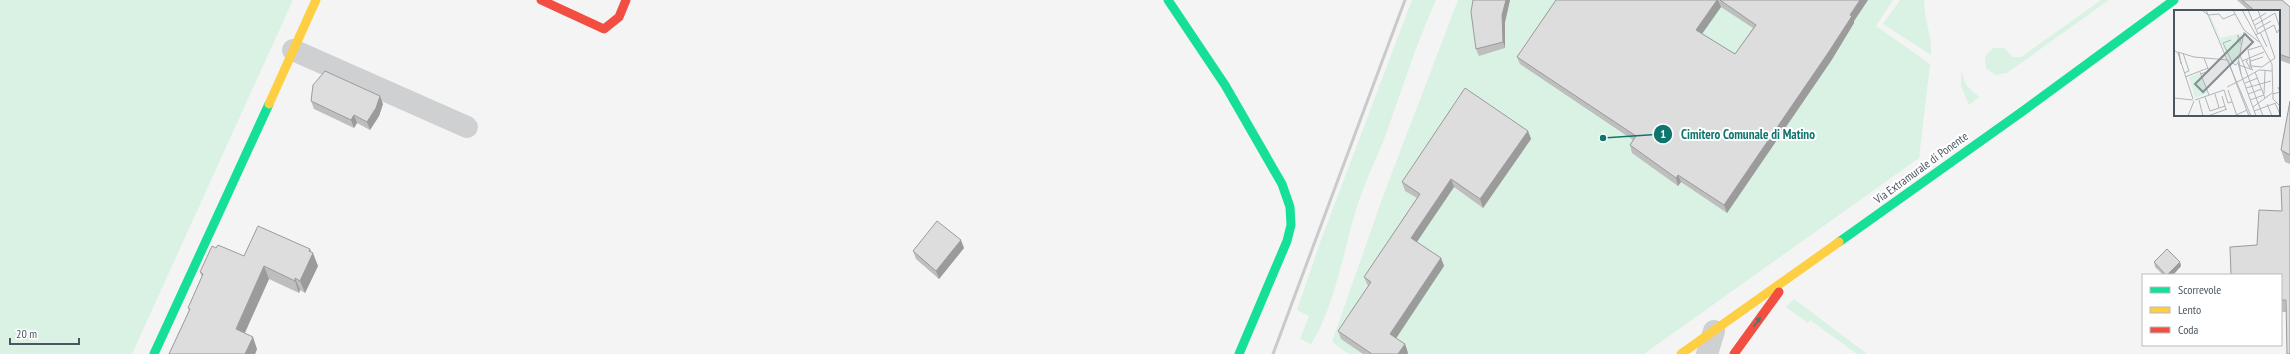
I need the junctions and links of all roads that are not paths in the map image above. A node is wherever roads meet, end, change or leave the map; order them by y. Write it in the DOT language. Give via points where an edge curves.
graph roads {
  1 [pos="316,0"];
  2 [pos="541,0"];
  3 [pos="626,0"];
  4 [pos="1168,0"];
  5 [pos="2174,0"];
  6 [pos="293,50"];
  7 [pos="467,128"];
  8 [pos="1793,274"];
  9 [pos="1736,315"];
  10 [pos="1714,331"];
  11 [pos="1737,350"];
  12 [pos="154,354"];
  13 [pos="1239,354"];
  14 [pos="1681,354"];
  15 [pos="1707,354"];
  1 -- 6 [label="street"];
  2 -- 3 [label="street" via="604,29 619,17"];
  4 -- 13 [label="street" via="1225,85 1282,184 1290,207 1291,225 1287,241"];
  5 -- 8 [label="street, Via Extramurale di Ponente"];
  6 -- 7 [label="street"];
  6 -- 12 [label="street"];
  8 -- 9 [label="street, Via Extramurale di Ponente"];
  11 -- 8 [label="street, one-way"];
  9 -- 10 [label="street, Via Extramurale di Ponente"];
  9 -- 11 [label="street" via="1743,332"];
  10 -- 14 [label="street, Via Extramurale di Ponente"];
  10 -- 15 [label="street"];
}
